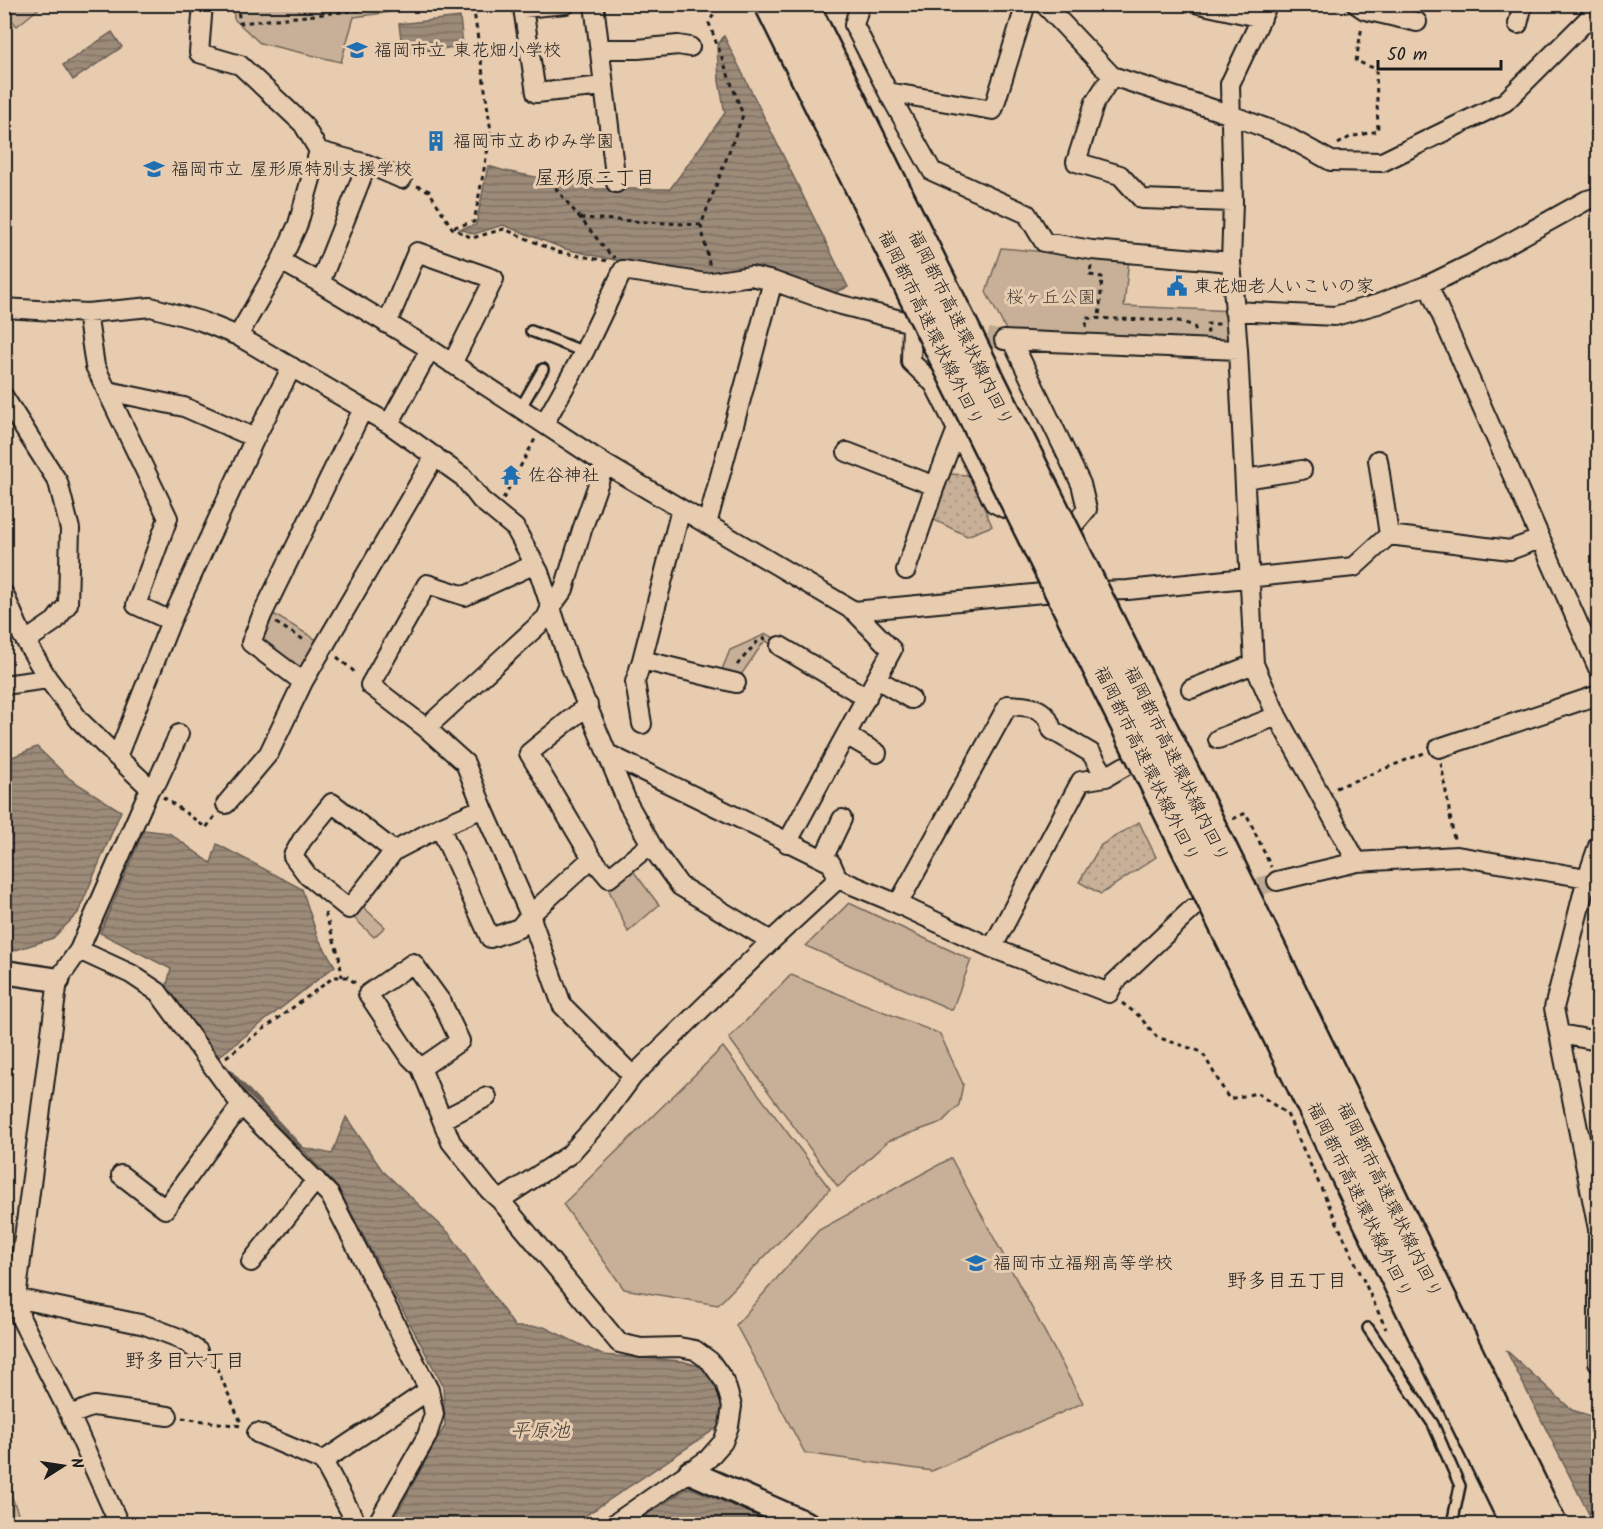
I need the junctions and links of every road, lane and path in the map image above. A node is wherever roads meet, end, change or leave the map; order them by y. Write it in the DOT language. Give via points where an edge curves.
graph roads {
  1 [pos="203,4"];
  2 [pos="237,4"];
  3 [pos="390,4"];
  4 [pos="473,4"];
  5 [pos="566,4"];
  6 [pos="594,4"];
  7 [pos="718,4"];
  8 [pos="772,4"];
  9 [pos="801,4"];
  10 [pos="860,4"];
  11 [pos="1026,4"];
  12 [pos="1044,4"];
  13 [pos="1199,4"];
  14 [pos="1523,4"];
  15 [pos="1360,7"];
  16 [pos="1599,9"];
  17 [pos="1265,11"];
  18 [pos="1417,21"];
  19 [pos="1518,24"];
  20 [pos="690,47"];
  21 [pos="600,49"];
  22 [pos="219,59"];
  23 [pos="1112,76"];
  24 [pos="235,77"];
  25 [pos="604,86"];
  26 [pos="888,92"];
  27 [pos="1231,116"];
  28 [pos="1333,147"];
  29 [pos="319,151"];
  30 [pos="367,164"];
  31 [pos="402,179"];
  32 [pos="616,183"];
  33 [pos="1599,197"];
  34 [pos="1233,202"];
  35 [pos="580,218"];
  36 [pos="701,225"];
  37 [pos="452,228"];
  38 [pos="1092,250"];
  39 [pos="612,257"];
  40 [pos="281,261"];
  41 [pos="612,262"];
  42 [pos="1231,262"];
  43 [pos="712,275"];
  44 [pos="772,281"];
  45 [pos="320,283"];
  46 [pos="1428,285"];
  47 [pos="4,308"];
  48 [pos="87,314"];
  49 [pos="1235,318"];
  50 [pos="1099,319"];
  51 [pos="387,324"];
  52 [pos="531,331"];
  53 [pos="238,336"];
  54 [pos="1084,344"];
  55 [pos="430,349"];
  56 [pos="1238,351"];
  57 [pos="584,352"];
  58 [pos="452,364"];
  59 [pos="292,367"];
  60 [pos="543,369"];
  61 [pos="108,391"];
  62 [pos="4,397"];
  63 [pos="363,409"];
  64 [pos="520,409"];
  65 [pos="389,424"];
  66 [pos="544,424"];
  67 [pos="957,429"];
  68 [pos="255,438"];
  69 [pos="847,453"];
  70 [pos="435,456"];
  71 [pos="1378,460"];
  72 [pos="605,464"];
  73 [pos="1302,470"];
  74 [pos="1245,480"];
  75 [pos="935,486"];
  76 [pos="681,509"];
  77 [pos="1028,510"];
  78 [pos="496,512"];
  79 [pos="707,524"];
  80 [pos="1072,527"];
  81 [pos="1389,536"];
  82 [pos="1540,539"];
  83 [pos="535,564"];
  84 [pos="906,570"];
  85 [pos="1251,577"];
  86 [pos="4,594"];
  87 [pos="551,607"];
  88 [pos="854,611"];
  89 [pos="261,615"];
  90 [pos="171,621"];
  91 [pos="26,641"];
  92 [pos="780,646"];
  93 [pos="327,651"];
  94 [pos="1597,658"];
  95 [pos="642,660"];
  96 [pos="1254,664"];
  97 [pos="877,679"];
  98 [pos="48,680"];
  99 [pos="303,682"];
  100 [pos="730,682"];
  101 [pos="4,685"];
  102 [pos="370,685"];
  103 [pos="1191,688"];
  104 [pos="1599,695"];
  105 [pos="867,698"];
  106 [pos="910,699"];
  107 [pos="588,705"];
  108 [pos="1277,717"];
  109 [pos="642,724"];
  110 [pos="426,728"];
  111 [pos="179,734"];
  112 [pos="846,735"];
  113 [pos="1218,739"];
  114 [pos="1439,748"];
  115 [pos="877,753"];
  116 [pos="608,754"];
  117 [pos="117,757"];
  118 [pos="1145,757"];
  119 [pos="1106,777"];
  120 [pos="150,788"];
  121 [pos="1319,794"];
  122 [pos="226,804"];
  123 [pos="483,808"];
  124 [pos="843,819"];
  125 [pos="1233,819"];
  126 [pos="440,826"];
  127 [pos="206,828"];
  128 [pos="787,843"];
  129 [pos="651,844"];
  130 [pos="1599,846"];
  131 [pos="394,851"];
  132 [pos="1457,856"];
  133 [pos="592,858"];
  134 [pos="823,859"];
  135 [pos="1357,862"];
  136 [pos="1593,878"];
  137 [pos="838,879"];
  138 [pos="1277,881"];
  139 [pos="898,904"];
  140 [pos="323,907"];
  141 [pos="1192,909"];
  142 [pos="530,915"];
  143 [pos="771,941"];
  144 [pos="992,948"];
  145 [pos="78,950"];
  146 [pos="4,972"];
  147 [pos="342,977"];
  148 [pos="58,980"];
  149 [pos="1109,993"];
  150 [pos="368,994"];
  151 [pos="1560,1034"];
  152 [pos="1599,1041"];
  153 [pos="1293,1060"];
  154 [pos="213,1067"];
  155 [pos="421,1068"];
  156 [pos="633,1076"];
  157 [pos="487,1097"];
  158 [pos="241,1105"];
  159 [pos="442,1120"];
  160 [pos="1593,1172"];
  161 [pos="121,1175"];
  162 [pos="316,1180"];
  163 [pos="500,1200"];
  164 [pos="1414,1248"];
  165 [pos="251,1262"];
  166 [pos="1598,1287"];
  167 [pos="16,1298"];
  168 [pos="1368,1328"];
  169 [pos="198,1350"];
  170 [pos="1383,1350"];
  171 [pos="1599,1362"];
  172 [pos="429,1390"];
  173 [pos="70,1415"];
  174 [pos="173,1417"];
  175 [pos="257,1433"];
  176 [pos="323,1461"];
  177 [pos="690,1472"];
  178 [pos="119,1524"];
  179 [pos="357,1524"];
  180 [pos="377,1524"];
  181 [pos="614,1524"];
  182 [pos="808,1524"];
  183 [pos="1452,1524"];
  184 [pos="1501,1524"];
  185 [pos="1518,1524"];
  186 [pos="1549,1524"];
  187 [pos="1568,1524"];
  1 -- 22 [label="street" via="199,53"];
  2 -- 3 [label="path" via="240,23"];
  4 -- 37 [label="path" via="491,132 474,222"];
  5 -- 25 [label="street" via="523,8 536,93"];
  6 -- 21 [label="street"];
  7 -- 36 [label="path" via="709,23 743,115"];
  8 -- 153 [label="highway, 福岡都市高速環状線外回り, bridge"];
  9 -- 164 [label="highway, 福岡都市高速環状線内回り, bridge"];
  10 -- 26 [label="street" via="854,25"];
  11 -- 26 [label="street" via="993,110"];
  12 -- 23 [label="street"];
  13 -- 17 [label="street"];
  14 -- 19 [label="street"];
  15 -- 18 [label="street"];
  15 -- 28 [label="path" via="1356,61 1376,69 1378,131 1350,137"];
  16 -- 27 [label="street" via="1505,102 1382,162 1332,161 1284,135"];
  17 -- 27 [label="street" via="1230,84"];
  20 -- 21 [label="street"];
  21 -- 25 [label="street"];
  22 -- 24 [label="street"];
  22 -- 29 [label="street" via="240,65 303,124"];
  23 -- 27 [label="street"];
  23 -- 34 [label="street" via="1095,102 1076,162 1120,175 1142,200"];
  25 -- 32 [label="street"];
  26 -- 38 [label="street" via="932,171 1027,214 1044,242"];
  27 -- 34 [label="street"];
  29 -- 30 [label="street"];
  29 -- 40 [label="street" via="298,224"];
  30 -- 31 [label="street"];
  30 -- 45 [label="street"];
  31 -- 37 [label="path" via="429,191"];
  32 -- 35 [label="path" via="552,174 549,180"];
  33 -- 46 [label="street"];
  34 -- 42 [label="street"];
  35 -- 36 [label="path"];
  35 -- 39 [label="path"];
  36 -- 43 [label="path"];
  37 -- 41 [label="path" via="472,238 504,230 558,252"];
  38 -- 42 [label="street"];
  38 -- 50 [label="path" via="1090,275 1102,277"];
  40 -- 45 [label="street"];
  40 -- 53 [label="street"];
  42 -- 49 [label="street"];
  44 -- 57 [label="street" via="751,276 705,284 623,270"];
  44 -- 67 [label="street" via="834,303 912,322 911,362 934,384"];
  44 -- 79 [label="street"];
  45 -- 51 [label="street"];
  46 -- 49 [label="street" via="1335,316"];
  46 -- 82 [label="street"];
  47 -- 48 [label="street"];
  48 -- 53 [label="street" via="151,307"];
  48 -- 61 [label="street" via="95,366"];
  49 -- 50 [label="path" via="1207,324 1208,332 1196,331 1194,326 1179,321"];
  49 -- 56 [label="street"];
  50 -- 54 [label="path" via="1087,318"];
  51 -- 55 [label="street"];
  51 -- 58 [label="street" via="417,252 494,279"];
  52 -- 57 [label="lane"];
  53 -- 59 [label="street"];
  54 -- 56 [label="street"];
  54 -- 80 [label="street" via="1008,340 1081,484 1087,509"];
  55 -- 58 [label="street"];
  55 -- 65 [label="street"];
  56 -- 74 [label="street"];
  57 -- 66 [label="street"];
  58 -- 64 [label="street"];
  59 -- 63 [label="street"];
  59 -- 68 [label="street"];
  60 -- 64 [label="lane"];
  61 -- 68 [label="street" via="184,407"];
  61 -- 90 [label="street" via="168,518 136,605"];
  62 -- 91 [label="street" via="57,482 70,529 68,604 55,621"];
  63 -- 65 [label="street"];
  63 -- 89 [label="street"];
  64 -- 66 [label="street"];
  65 -- 70 [label="street"];
  66 -- 72 [label="street"];
  66 -- 78 [label="path"];
  67 -- 75 [label="street"];
  67 -- 77 [label="street" via="994,503"];
  68 -- 90 [label="street"];
  69 -- 75 [label="street"];
  70 -- 78 [label="street" via="463,477"];
  70 -- 93 [label="street"];
  71 -- 81 [label="street"];
  72 -- 76 [label="street"];
  72 -- 87 [label="street" via="564,589"];
  73 -- 74 [label="street"];
  74 -- 85 [label="street"];
  75 -- 84 [label="street"];
  76 -- 79 [label="street"];
  76 -- 95 [label="street"];
  78 -- 83 [label="street" via="515,528"];
  79 -- 88 [label="street"];
  81 -- 82 [label="street" via="1510,550"];
  81 -- 85 [label="street" via="1354,567"];
  82 -- 94 [label="street"];
  83 -- 87 [label="street"];
  83 -- 102 [label="street" via="465,596 427,584"];
  85 -- 88 [label="street"];
  85 -- 96 [label="street"];
  86 -- 91 [label="street"];
  87 -- 107 [label="street"];
  87 -- 110 [label="street" via="546,618"];
  88 -- 97 [label="street" via="892,650"];
  89 -- 93 [label="path"];
  89 -- 99 [label="street" via="251,643"];
  90 -- 117 [label="street"];
  91 -- 98 [label="street"];
  92 -- 100 [label="path" via="765,638 758,641"];
  92 -- 105 [label="street"];
  93 -- 99 [label="street"];
  93 -- 102 [label="path"];
  95 -- 100 [label="street"];
  95 -- 109 [label="street" via="635,682"];
  96 -- 103 [label="street"];
  96 -- 108 [label="street"];
  97 -- 105 [label="street"];
  97 -- 106 [label="street"];
  98 -- 101 [label="street"];
  98 -- 117 [label="street" via="80,722"];
  99 -- 122 [label="street" via="269,753"];
  102 -- 110 [label="street"];
  104 -- 114 [label="street"];
  105 -- 112 [label="street"];
  107 -- 116 [label="street"];
  107 -- 133 [label="street" via="529,753"];
  108 -- 113 [label="street"];
  108 -- 121 [label="street"];
  110 -- 123 [label="street" via="465,763"];
  111 -- 120 [label="street" via="157,782"];
  112 -- 115 [label="street"];
  112 -- 128 [label="street"];
  114 -- 121 [label="path"];
  114 -- 132 [label="path"];
  116 -- 128 [label="street"];
  116 -- 129 [label="street" via="628,804"];
  117 -- 120 [label="street"];
  118 -- 119 [label="street"];
  119 -- 139 [label="street" via="1091,753 1052,730 1049,720 1035,707 1008,705"];
  119 -- 144 [label="street" via="1081,781"];
  120 -- 127 [label="path"];
  120 -- 145 [label="street"];
  121 -- 135 [label="street"];
  123 -- 126 [label="street"];
  123 -- 142 [label="street"];
  124 -- 134 [label="street"];
  125 -- 138 [label="path" via="1246,813"];
  126 -- 131 [label="street"];
  126 -- 142 [label="street" via="490,938 519,928"];
  128 -- 134 [label="street"];
  129 -- 133 [label="street" via="609,878"];
  129 -- 143 [label="street" via="680,886"];
  130 -- 136 [label="street"];
  131 -- 131 [label="street" via="332,803 293,856 308,876 350,909"];
  132 -- 135 [label="street"];
  132 -- 136 [label="street"];
  133 -- 142 [label="street"];
  134 -- 137 [label="street" via="831,863"];
  135 -- 138 [label="street"];
  136 -- 151 [label="street" via="1554,1008"];
  137 -- 139 [label="street"];
  137 -- 143 [label="street"];
  139 -- 144 [label="street"];
  140 -- 147 [label="path"];
  141 -- 149 [label="street" via="1114,983"];
  142 -- 156 [label="street" via="562,1005"];
  143 -- 156 [label="street"];
  144 -- 149 [label="street"];
  145 -- 148 [label="street"];
  145 -- 154 [label="street" via="132,974 158,992"];
  146 -- 148 [label="street"];
  147 -- 150 [label="path" via="348,977"];
  147 -- 154 [label="path" via="333,977"];
  148 -- 167 [label="street"];
  149 -- 170 [label="path" via="1138,1015 1157,1037 1202,1052 1229,1099 1257,1093 1287,1114 1389,1336"];
  150 -- 155 [label="street" via="410,1058"];
  150 -- 155 [label="street" via="413,963 442,1003 460,1041"];
  151 -- 152 [label="street"];
  151 -- 160 [label="street"];
  153 -- 184 [label="highway, bridge" via="1359,1226"];
  153 -- 185 [label="highway, 福岡都市高速環状線外回り, bridge"];
  154 -- 158 [label="street"];
  155 -- 159 [label="street"];
  156 -- 163 [label="street" via="568,1155"];
  157 -- 159 [label="street"];
  158 -- 161 [label="street" via="165,1209"];
  158 -- 162 [label="street"];
  159 -- 163 [label="street" via="451,1142"];
  160 -- 166 [label="street"];
  162 -- 165 [label="street"];
  162 -- 172 [label="street" via="330,1195"];
  163 -- 177 [label="street" via="619,1343 695,1350 710,1361 725,1382 732,1406 723,1442 708,1460"];
  164 -- 186 [label="highway, 福岡都市高速環状線内回り, bridge"];
  164 -- 187 [label="highway, bridge"];
  166 -- 171 [label="street"];
  167 -- 169 [label="street" via="146,1325"];
  167 -- 173 [label="street" via="21,1319"];
  168 -- 170 [label="lane"];
  169 -- 174 [label="path" via="215,1364 243,1427"];
  170 -- 183 [label="lane" via="1433,1424 1460,1486"];
  172 -- 176 [label="street"];
  172 -- 180 [label="street" via="434,1414 427,1436"];
  173 -- 174 [label="street" via="94,1406"];
  173 -- 178 [label="street"];
  175 -- 176 [label="street"];
  176 -- 179 [label="street"];
  177 -- 181 [label="street"];
  177 -- 182 [label="street"];
}
